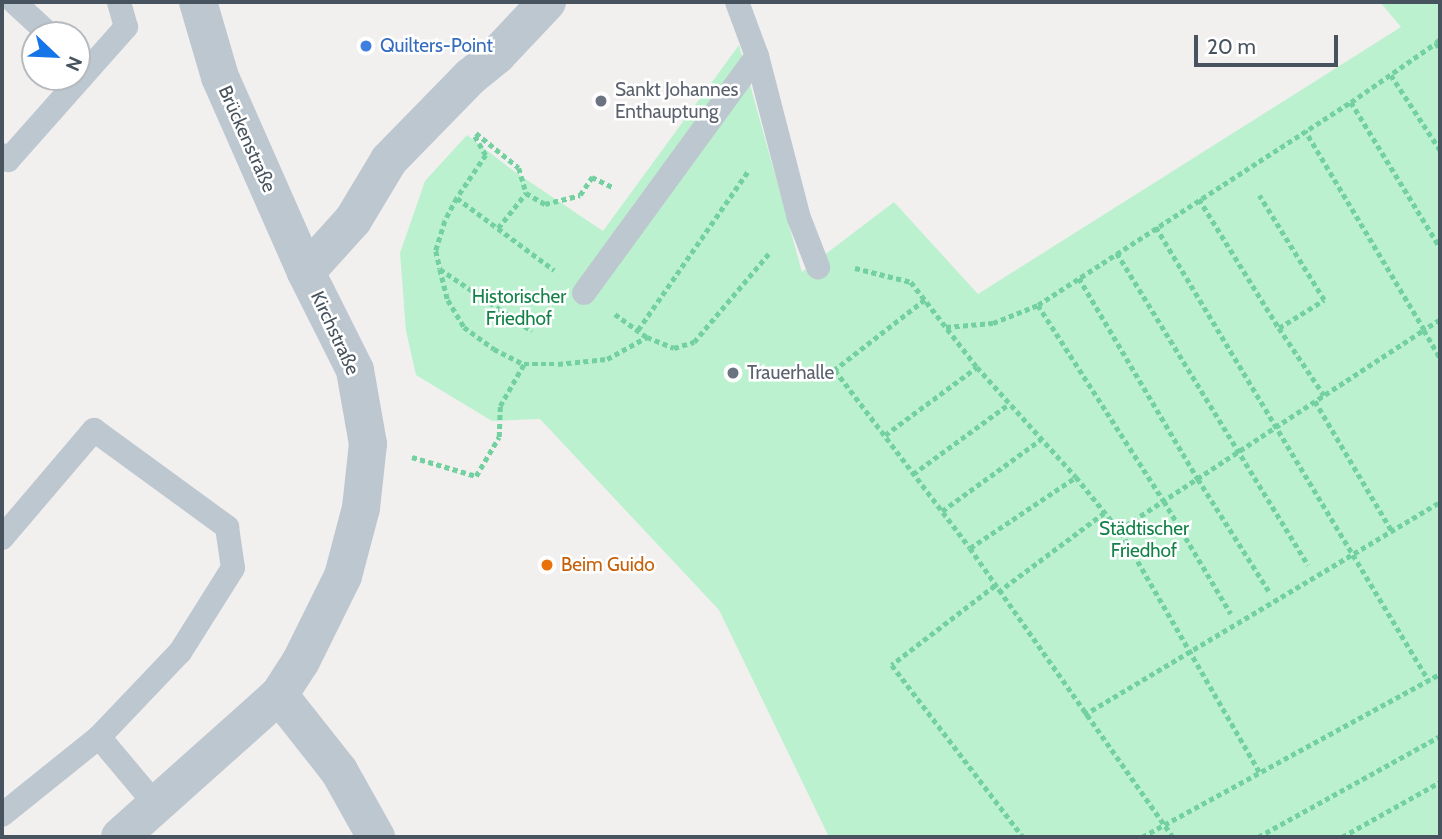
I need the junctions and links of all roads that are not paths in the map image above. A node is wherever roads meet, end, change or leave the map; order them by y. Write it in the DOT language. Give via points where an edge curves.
graph roads {
  1 [pos="14,2"];
  2 [pos="119,2"];
  3 [pos="198,2"];
  4 [pos="547,2"];
  5 [pos="737,2"];
  6 [pos="35,21"];
  7 [pos="757,56"];
  8 [pos="91,57"];
  9 [pos="62,91"];
  10 [pos="2,155"];
  11 [pos="818,267"];
  12 [pos="306,272"];
  13 [pos="584,293"];
  14 [pos="2,538"];
  15 [pos="279,695"];
  16 [pos="99,737"];
  17 [pos="157,806"];
  18 [pos="2,816"];
  19 [pos="120,837"];
  20 [pos="376,837"];
  1 -- 6 [label="lane"];
  2 -- 8 [label="lane" via="126,27"];
  3 -- 12 [label="street, Brückenstraße" via="220,77"];
  4 -- 12 [label="street, Kirchstraße" via="388,160 354,220"];
  5 -- 7 [label="lane"];
  7 -- 11 [label="lane" via="799,218"];
  7 -- 13 [label="lane"];
  9 -- 10 [label="lane" via="8,160"];
  12 -- 15 [label="street, Kirchstraße" via="355,370 368,444 361,508 343,576 324,620"];
  14 -- 16 [label="lane" via="94,430 227,527 233,568 180,652"];
  15 -- 17 [label="street, Kirchstraße"];
  15 -- 20 [label="street" via="339,771"];
  16 -- 17 [label="lane"];
  16 -- 18 [label="lane"];
  17 -- 19 [label="street, Kirchstraße"];
}
